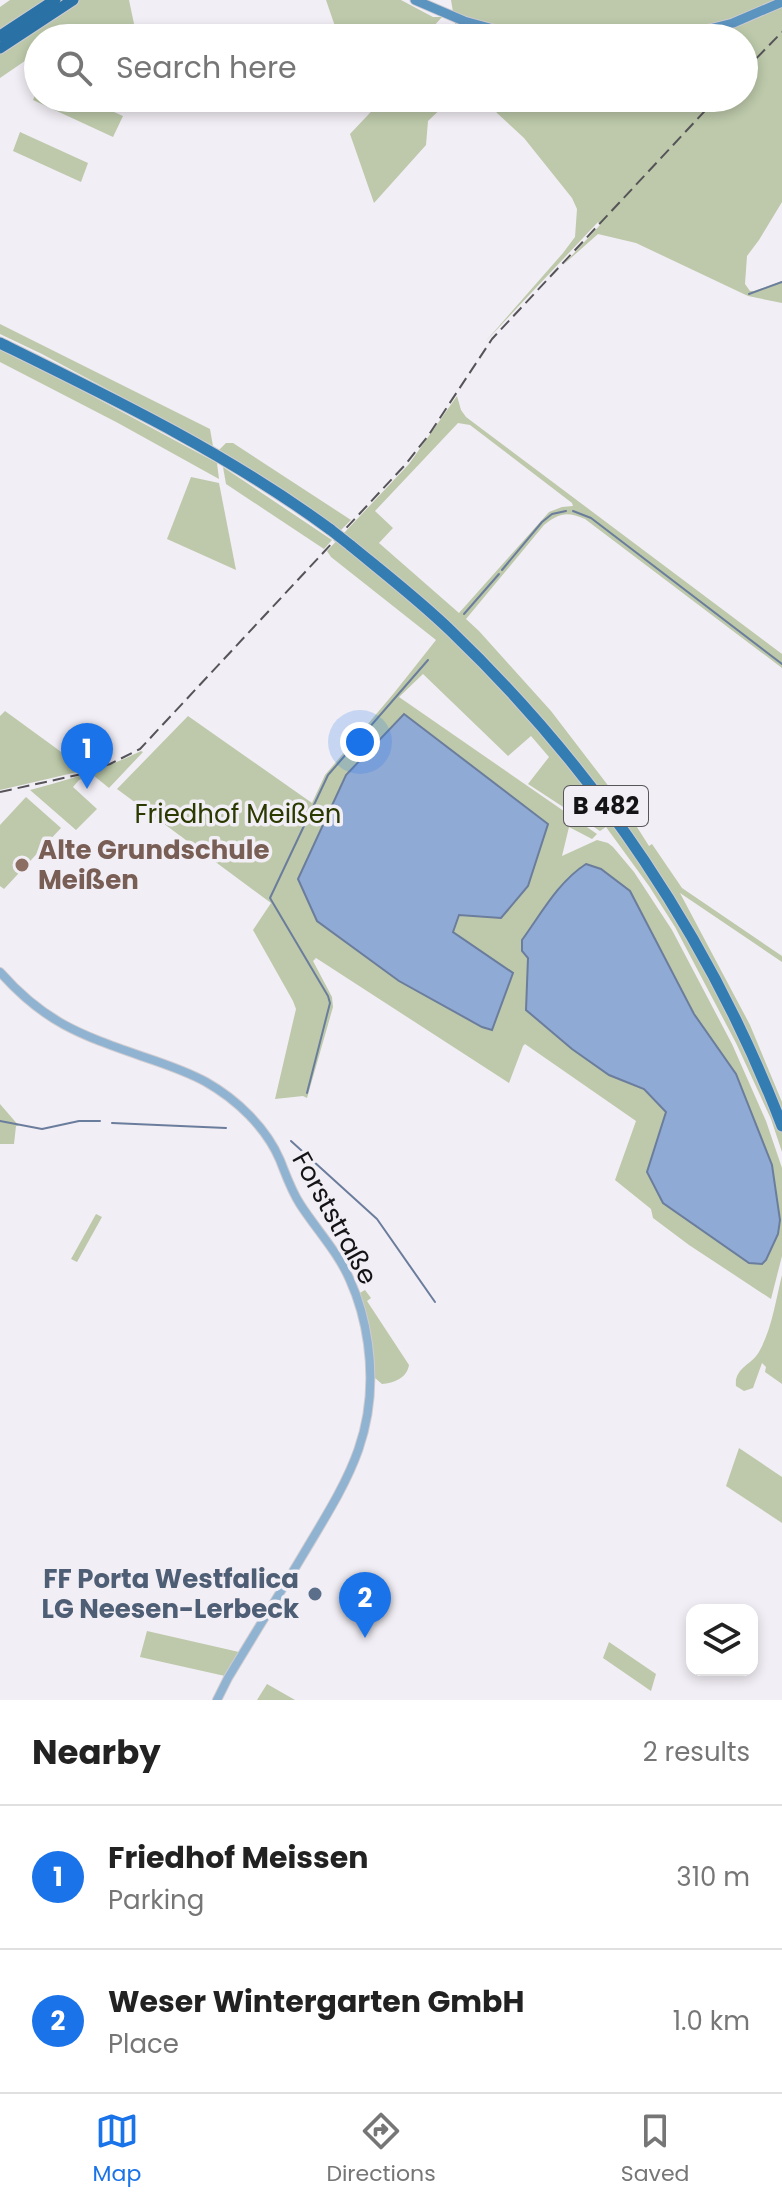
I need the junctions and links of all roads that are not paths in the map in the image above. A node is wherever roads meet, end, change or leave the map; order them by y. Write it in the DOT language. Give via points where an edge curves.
graph roads {
  1 [pos="55,0"];
  2 [pos="73,0"];
  3 [pos="415,0"];
  4 [pos="782,2"];
  5 [pos="36,24"];
  6 [pos="475,24"];
  7 [pos="729,24"];
  8 [pos="24,32"];
  9 [pos="0,36"];
  10 [pos="0,48"];
  11 [pos="0,343"];
  12 [pos="0,972"];
  13 [pos="782,1126"];
  14 [pos="217,1700"];
  1 -- 9 [label="highway"];
  2 -- 5 [label="highway"];
  3 -- 6 [label="main road"];
  4 -- 7 [label="main road"];
  8 -- 10 [label="highway"];
  11 -- 13 [label="main road, B 482, bridge" via="146,415 259,481 350,545 488,668 627,833 678,912 740,1028"];
  12 -- 14 [label="street, Forststraße" via="55,1021 184,1071 241,1108 268,1139 298,1201 355,1290 370,1360 364,1435 338,1495"];
}
